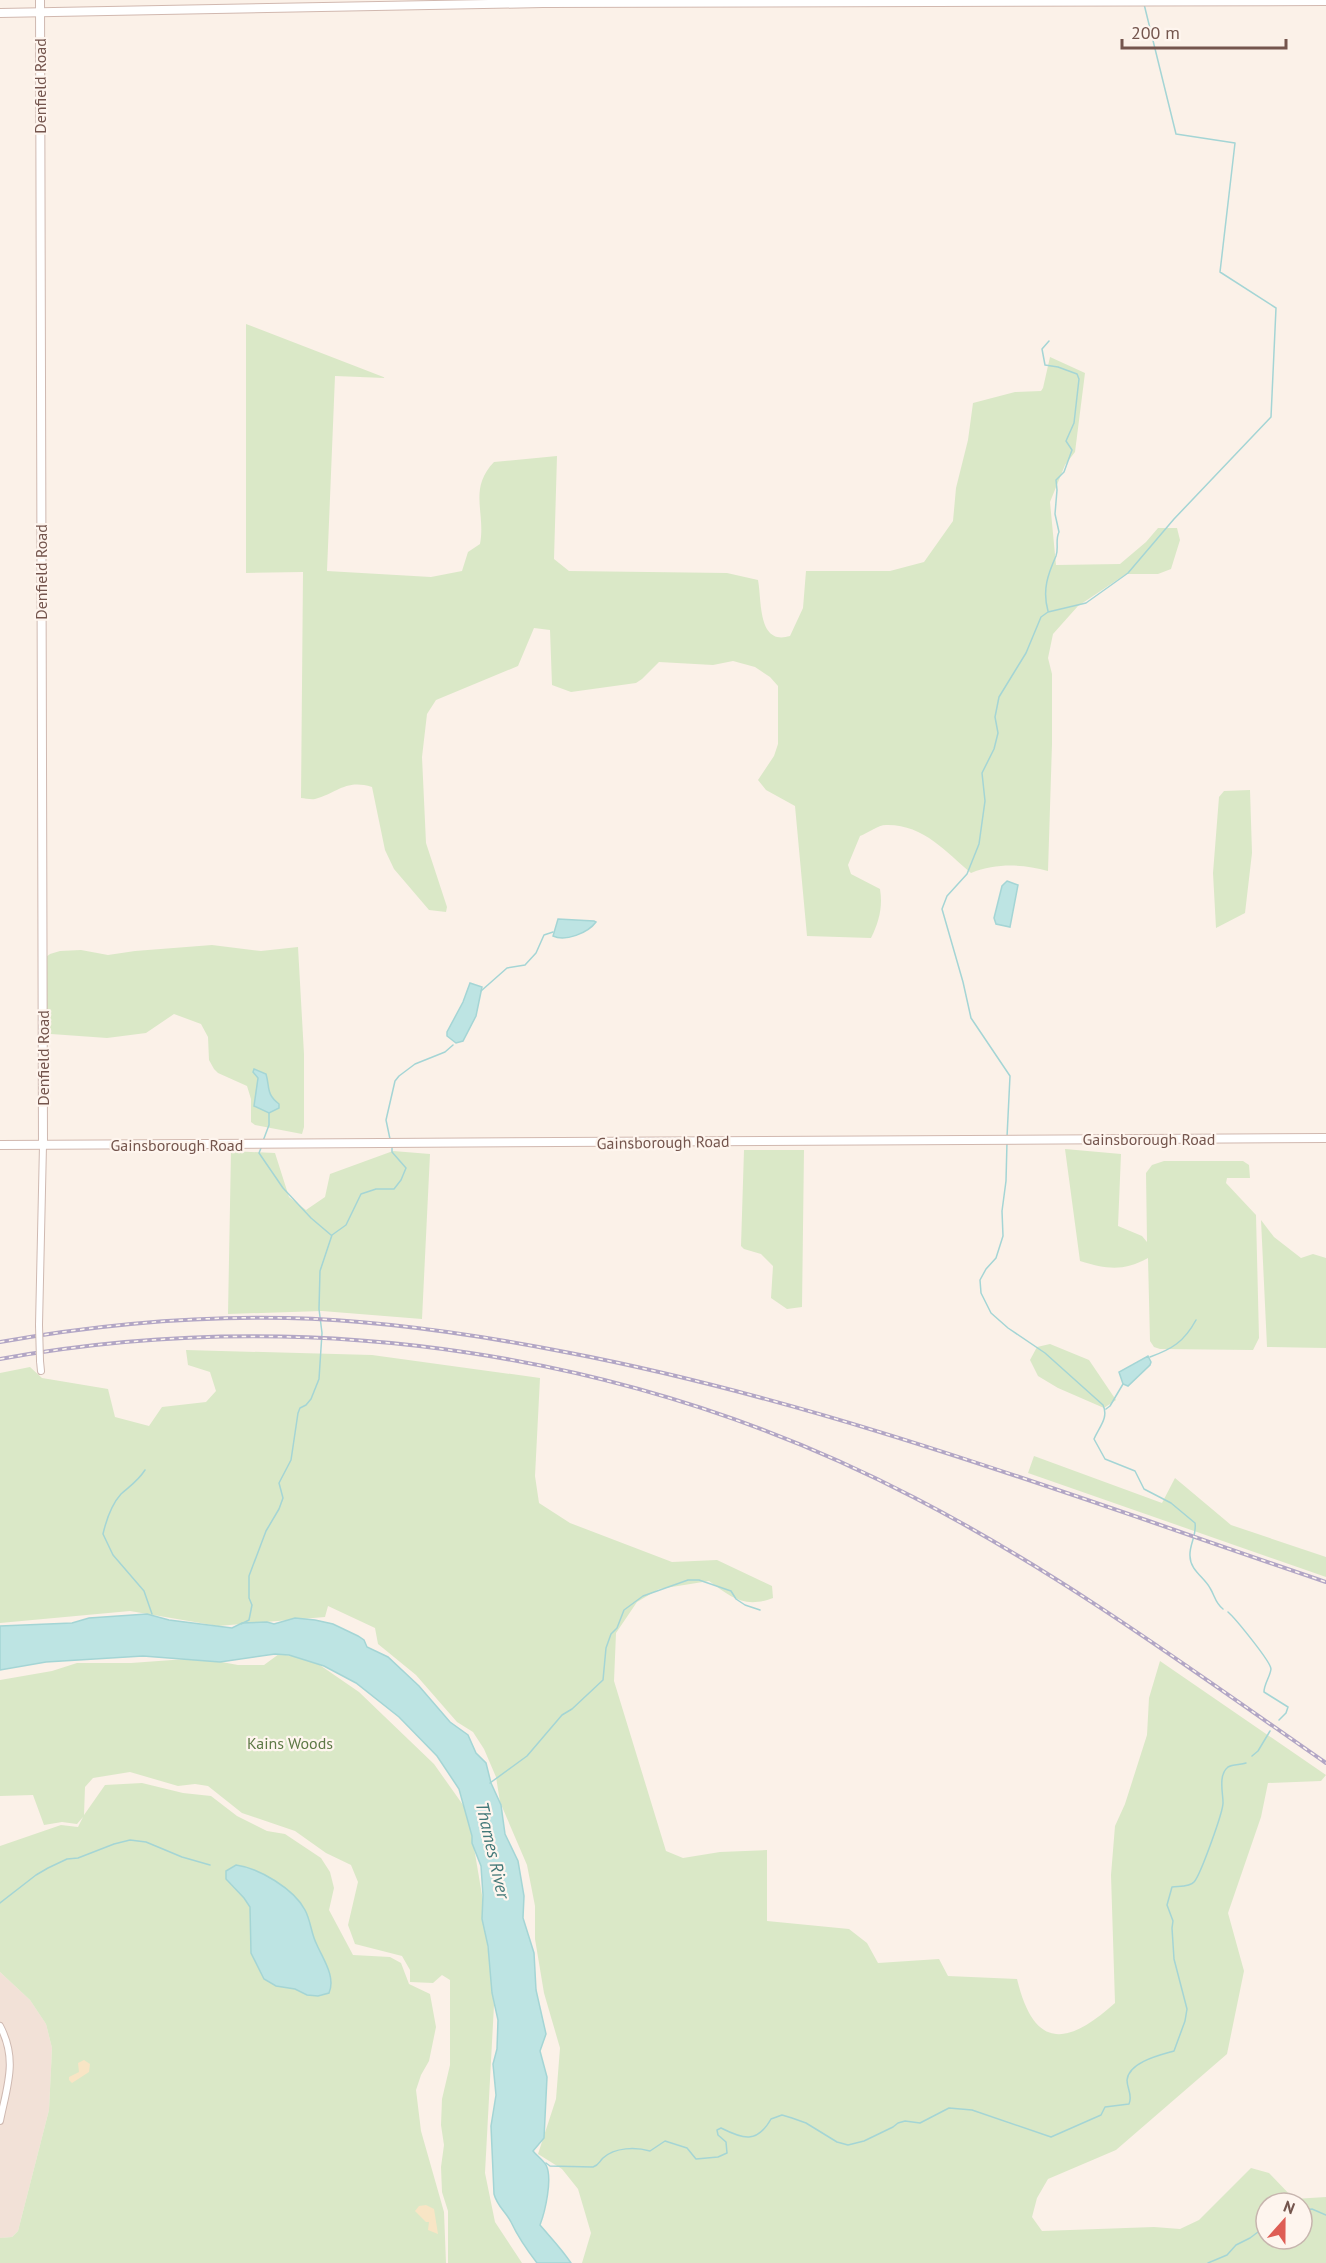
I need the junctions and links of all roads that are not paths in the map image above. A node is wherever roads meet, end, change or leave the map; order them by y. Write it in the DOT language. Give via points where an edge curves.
graph roads {
  1 [pos="40,0"];
  2 [pos="1326,1"];
  3 [pos="41,12"];
  4 [pos="0,13"];
  5 [pos="1326,1138"];
  6 [pos="0,1145"];
  7 [pos="43,1145"];
  8 [pos="42,1371"];
  9 [pos="0,2026"];
  10 [pos="0,2121"];
  1 -- 3 [label="street, Denfield Road"];
  2 -- 3 [label="main road" via="543,3"];
  3 -- 4 [label="main road"];
  3 -- 7 [label="street, Denfield Road"];
  5 -- 7 [label="main road, Gainsborough Road"];
  6 -- 7 [label="main road, Gainsborough Road"];
  7 -- 8 [label="street, bridge" via="39,1325"];
  9 -- 10 [label="street" via="7,2039 10,2070"];
}
